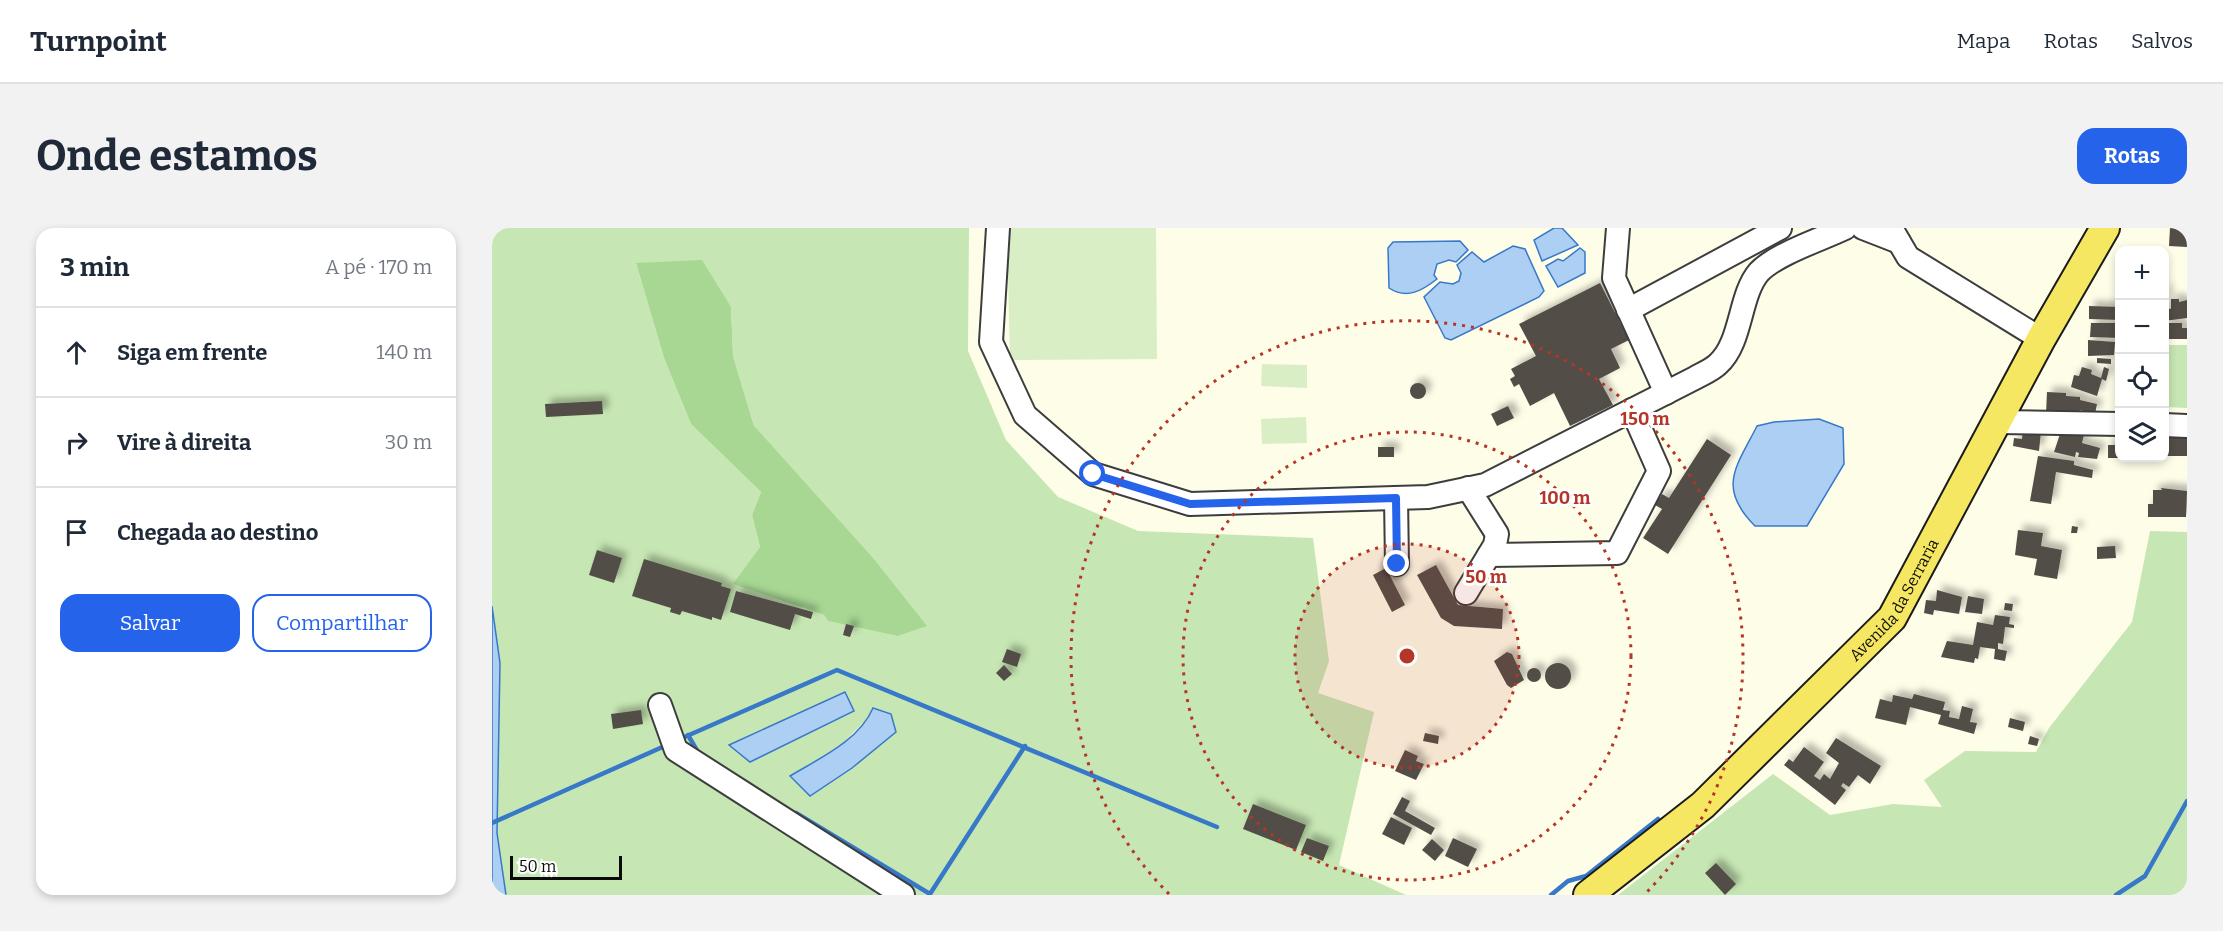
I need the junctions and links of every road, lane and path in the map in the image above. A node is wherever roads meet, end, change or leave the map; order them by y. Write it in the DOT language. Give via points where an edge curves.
graph roads {
  1 [pos="998,228"];
  2 [pos="1780,228"];
  3 [pos="1845,228"];
  4 [pos="1863,228"];
  5 [pos="2105,228"];
  6 [pos="1622,230"];
  7 [pos="1895,235"];
  8 [pos="1628,310"];
  9 [pos="2041,339"];
  10 [pos="1666,393"];
  11 [pos="1632,410"];
  12 [pos="1997,422"];
  13 [pos="2115,424"];
  14 [pos="2169,425"];
  15 [pos="2187,426"];
  16 [pos="1468,488"];
  17 [pos="1396,498"];
  18 [pos="1489,555"];
  19 [pos="1397,564"];
  20 [pos="1466,593"];
  21 [pos="660,705"];
  22 [pos="903,895"];
  23 [pos="1588,895"];
  1 -- 17 [label="street" via="991,342 1025,415 1093,474 1190,504"];
  2 -- 8 [label="street"];
  3 -- 10 [label="street" via="1760,272 1749,288 1738,328 1719,363"];
  4 -- 7 [label="street"];
  5 -- 9 [label="main road, Avenida da Serraria"];
  6 -- 8 [label="street" via="1614,278"];
  7 -- 9 [label="street" via="1908,257"];
  8 -- 10 [label="street"];
  9 -- 12 [label="main road, Avenida da Serraria"];
  10 -- 11 [label="street"];
  11 -- 16 [label="street" via="1485,485"];
  11 -- 18 [label="street" via="1659,471 1617,554"];
  12 -- 13 [label="street"];
  12 -- 23 [label="main road, Avenida da Serraria" via="1892,618 1703,805"];
  14 -- 15 [label="street"];
  16 -- 17 [label="street" via="1428,497"];
  16 -- 18 [label="street" via="1497,534"];
  17 -- 19 [label="street"];
  18 -- 20 [label="street"];
  21 -- 22 [label="street" via="676,750"];
}
